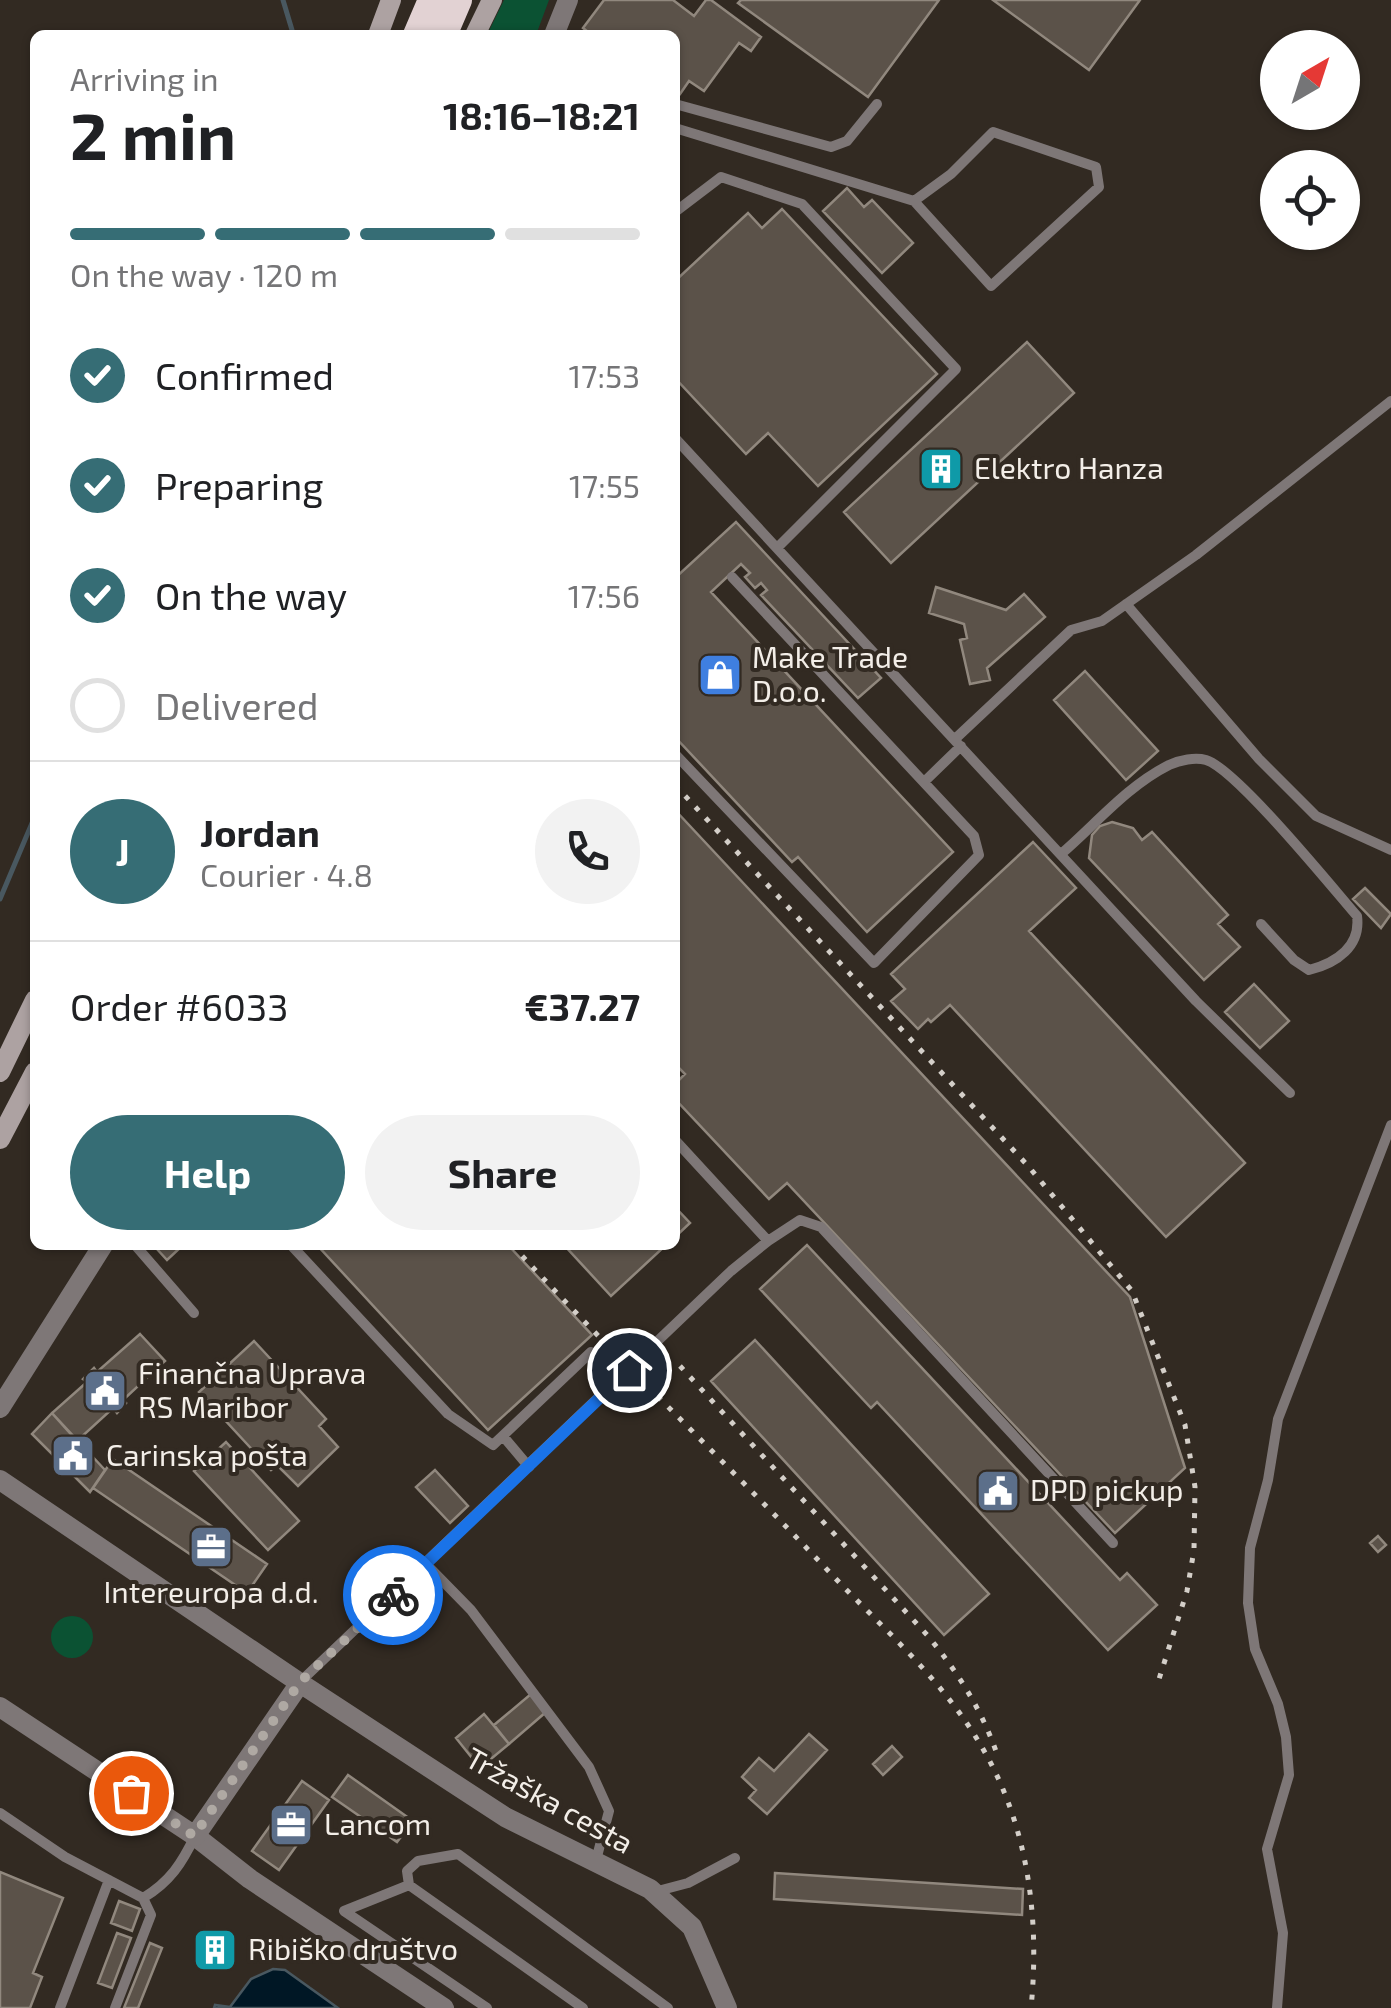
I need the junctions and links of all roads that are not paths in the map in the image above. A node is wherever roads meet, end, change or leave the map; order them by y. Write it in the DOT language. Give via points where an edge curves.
graph roads {
  1 [pos="392,0"];
  2 [pos="432,0"];
  3 [pos="458,0"];
  4 [pos="492,0"];
  5 [pos="568,0"];
  6 [pos="380,30"];
  7 [pos="419,30"];
  8 [pos="445,30"];
  9 [pos="477,30"];
  10 [pos="556,30"];
  11 [pos="877,104"];
  12 [pos="680,105"];
  13 [pos="680,130"];
  14 [pos="914,201"];
  15 [pos="680,208"];
  16 [pos="1391,401"];
  17 [pos="680,443"];
  18 [pos="776,548"];
  19 [pos="732,578"];
  20 [pos="1126,604"];
  21 [pos="958,742"];
  22 [pos="680,759"];
  23 [pos="924,782"];
  24 [pos="1391,850"];
  25 [pos="1061,854"];
  26 [pos="1262,924"];
  27 [pos="30,1010"];
  28 [pos="0,1072"];
  29 [pos="30,1082"];
  30 [pos="1290,1092"];
  31 [pos="1391,1125"];
  32 [pos="0,1139"];
  33 [pos="680,1145"];
  34 [pos="768,1241"];
  35 [pos="100,1250"];
  36 [pos="139,1250"];
  37 [pos="296,1250"];
  38 [pos="194,1313"];
  39 [pos="591,1352"];
  40 [pos="0,1408"];
  41 [pos="503,1436"];
  42 [pos="528,1467"];
  43 [pos="0,1480"];
  44 [pos="1114,1543"];
  45 [pos="426,1564"];
  46 [pos="300,1682"];
  47 [pos="0,1707"];
  48 [pos="0,1813"];
  49 [pos="194,1836"];
  50 [pos="736,1858"];
  51 [pos="595,1864"];
  52 [pos="109,1880"];
  53 [pos="409,1885"];
  54 [pos="653,1892"];
  55 [pos="143,1898"];
  56 [pos="60,2008"];
  57 [pos="116,2008"];
  58 [pos="444,2008"];
  59 [pos="487,2008"];
  60 [pos="583,2008"];
  61 [pos="668,2008"];
  62 [pos="727,2008"];
  63 [pos="1277,2008"];
  1 -- 6 [label="main road"];
  2 -- 7 [label="highway"];
  3 -- 8 [label="highway"];
  4 -- 9 [label="main road"];
  5 -- 10 [label="street"];
  11 -- 12 [label="lane" via="847,141 831,147"];
  13 -- 14 [label="lane"];
  14 -- 14 [label="lane" via="994,132 1096,167 1099,186 990,286"];
  15 -- 18 [label="lane" via="720,177 802,204 956,370"];
  16 -- 20 [label="lane"];
  17 -- 18 [label="lane"];
  18 -- 21 [label="lane"];
  19 -- 23 [label="lane"];
  20 -- 21 [label="lane" via="1102,621 1071,630"];
  20 -- 24 [label="lane" via="1316,816"];
  21 -- 23 [label="lane"];
  21 -- 25 [label="lane"];
  22 -- 23 [label="lane" via="874,963 979,855 974,836"];
  25 -- 26 [label="lane" via="1168,766 1205,760 1222,768 1268,815 1358,916 1359,931 1328,966 1309,970"];
  25 -- 30 [label="lane"];
  27 -- 28 [label="main road"];
  29 -- 32 [label="main road"];
  31 -- 63 [label="lane" via="1278,1419 1250,1548 1254,1649 1278,1704 1288,1756 1268,1849 1283,1933"];
  33 -- 34 [label="lane"];
  34 -- 42 [label="lane"];
  34 -- 44 [label="lane" via="800,1220 822,1227"];
  35 -- 40 [label="street"];
  36 -- 38 [label="lane"];
  37 -- 41 [label="lane" via="448,1414 493,1445"];
  39 -- 41 [label="lane"];
  41 -- 42 [label="lane"];
  42 -- 45 [label="lane"];
  43 -- 46 [label="street, Tržaška cesta"];
  45 -- 46 [label="lane"];
  45 -- 51 [label="lane" via="471,1610 589,1767 610,1810"];
  46 -- 49 [label="street"];
  46 -- 51 [label="street, Tržaška cesta" via="505,1817"];
  47 -- 49 [label="street"];
  48 -- 52 [label="lane"];
  49 -- 55 [label="lane" via="181,1865"];
  49 -- 58 [label="street"];
  50 -- 54 [label="lane"];
  51 -- 54 [label="street, Tržaška cesta"];
  52 -- 55 [label="lane"];
  52 -- 56 [label="lane"];
  53 -- 59 [label="lane" via="344,1911"];
  53 -- 60 [label="lane"];
  53 -- 61 [label="lane" via="406,1872 418,1862 458,1854"];
  54 -- 62 [label="street, Tržaška cesta" via="692,1927"];
  55 -- 57 [label="lane" via="151,1915"];
}
